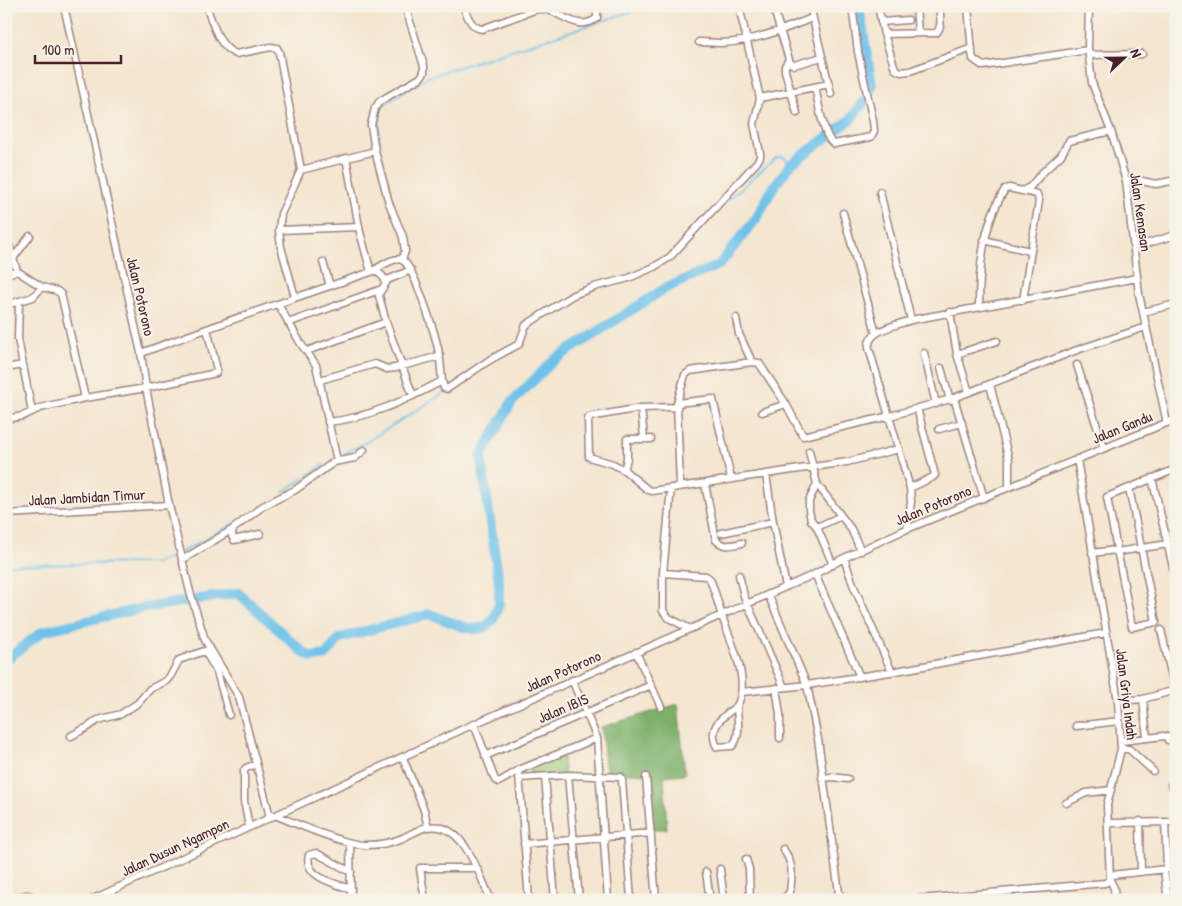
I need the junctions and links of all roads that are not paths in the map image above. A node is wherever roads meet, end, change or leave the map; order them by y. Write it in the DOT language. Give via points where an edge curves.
graph roads {
  1 [pos="64,6"];
  2 [pos="206,6"];
  3 [pos="405,6"];
  4 [pos="463,6"];
  5 [pos="597,6"];
  6 [pos="739,6"];
  7 [pos="773,6"];
  8 [pos="810,6"];
  9 [pos="852,6"];
  10 [pos="878,6"];
  11 [pos="916,6"];
  12 [pos="939,6"];
  13 [pos="968,6"];
  14 [pos="1089,6"];
  15 [pos="553,9"];
  16 [pos="812,18"];
  17 [pos="908,20"];
  18 [pos="881,22"];
  19 [pos="779,30"];
  20 [pos="918,33"];
  21 [pos="884,34"];
  22 [pos="747,38"];
  23 [pos="699,42"];
  24 [pos="972,48"];
  25 [pos="1088,53"];
  26 [pos="1142,54"];
  27 [pos="822,57"];
  28 [pos="788,61"];
  29 [pos="829,84"];
  30 [pos="815,87"];
  31 [pos="791,92"];
  32 [pos="831,94"];
  33 [pos="760,98"];
  34 [pos="797,113"];
  35 [pos="1110,131"];
  36 [pos="375,151"];
  37 [pos="346,158"];
  38 [pos="301,170"];
  39 [pos="1176,180"];
  40 [pos="1126,181"];
  41 [pos="1022,191"];
  42 [pos="880,192"];
  43 [pos="843,212"];
  44 [pos="359,227"];
  45 [pos="279,230"];
  46 [pos="6,235"];
  47 [pos="1176,235"];
  48 [pos="30,236"];
  49 [pos="984,240"];
  50 [pos="1134,247"];
  51 [pos="1030,252"];
  52 [pos="14,258"];
  53 [pos="402,260"];
  54 [pos="322,262"];
  55 [pos="411,270"];
  56 [pos="17,271"];
  57 [pos="373,271"];
  58 [pos="6,274"];
  59 [pos="1137,278"];
  60 [pos="386,281"];
  61 [pos="330,286"];
  62 [pos="42,287"];
  63 [pos="382,289"];
  64 [pos="295,298"];
  65 [pos="1023,300"];
  66 [pos="19,302"];
  67 [pos="6,304"];
  68 [pos="278,304"];
  69 [pos="1176,304"];
  70 [pos="979,307"];
  71 [pos="950,312"];
  72 [pos="1143,312"];
  73 [pos="736,318"];
  74 [pos="911,320"];
  75 [pos="288,322"];
  76 [pos="386,322"];
  77 [pos="1146,327"];
  78 [pos="208,329"];
  79 [pos="876,333"];
  80 [pos="997,341"];
  81 [pos="307,351"];
  82 [pos="141,353"];
  83 [pos="924,353"];
  84 [pos="957,354"];
  85 [pos="440,356"];
  86 [pos="752,362"];
  87 [pos="1077,365"];
  88 [pos="23,366"];
  89 [pos="403,366"];
  90 [pos="6,368"];
  91 [pos="942,368"];
  92 [pos="320,380"];
  93 [pos="442,381"];
  94 [pos="990,384"];
  95 [pos="146,388"];
  96 [pos="969,392"];
  97 [pos="413,396"];
  98 [pos="86,398"];
  99 [pos="952,399"];
  100 [pos="786,404"];
  101 [pos="936,404"];
  102 [pos="677,405"];
  103 [pos="641,408"];
  104 [pos="917,408"];
  105 [pos="32,412"];
  106 [pos="762,412"];
  107 [pos="890,416"];
  108 [pos="6,419"];
  109 [pos="1176,419"];
  110 [pos="328,422"];
  111 [pos="962,423"];
  112 [pos="1167,423"];
  113 [pos="939,430"];
  114 [pos="644,438"];
  115 [pos="651,439"];
  116 [pos="1104,448"];
  117 [pos="899,449"];
  118 [pos="364,450"];
  119 [pos="808,452"];
  120 [pos="1077,458"];
  121 [pos="337,459"];
  122 [pos="625,467"];
  123 [pos="812,467"];
  124 [pos="1176,469"];
  125 [pos="766,474"];
  126 [pos="1152,478"];
  127 [pos="731,479"];
  128 [pos="705,484"];
  129 [pos="816,484"];
  130 [pos="680,487"];
  131 [pos="1009,487"];
  132 [pos="671,488"];
  133 [pos="910,488"];
  134 [pos="1129,488"];
  135 [pos="984,498"];
  136 [pos="169,505"];
  137 [pos="6,514"];
  138 [pos="841,516"];
  139 [pos="773,522"];
  140 [pos="817,527"];
  141 [pos="233,529"];
  142 [pos="907,529"];
  143 [pos="722,533"];
  144 [pos="260,534"];
  145 [pos="742,543"];
  146 [pos="1168,544"];
  147 [pos="1142,548"];
  148 [pos="860,551"];
  149 [pos="1116,551"];
  150 [pos="1092,553"];
  151 [pos="182,558"];
  152 [pos="844,558"];
  153 [pos="833,565"];
  154 [pos="664,572"];
  155 [pos="815,574"];
  156 [pos="739,575"];
  157 [pos="1176,580"];
  158 [pos="786,587"];
  159 [pos="768,594"];
  160 [pos="747,603"];
  161 [pos="722,615"];
  162 [pos="690,629"];
  163 [pos="1161,630"];
  164 [pos="1106,633"];
  165 [pos="208,650"];
  166 [pos="636,652"];
  167 [pos="892,672"];
  168 [pos="860,677"];
  169 [pos="572,680"];
  170 [pos="650,684"];
  171 [pos="807,685"];
  172 [pos="784,687"];
  173 [pos="776,688"];
  174 [pos="1176,690"];
  175 [pos="742,692"];
  176 [pos="1143,699"];
  177 [pos="1118,702"];
  178 [pos="737,706"];
  179 [pos="661,707"];
  180 [pos="586,712"];
  181 [pos="229,715"];
  182 [pos="1119,721"];
  183 [pos="474,724"];
  184 [pos="1076,726"];
  185 [pos="71,736"];
  186 [pos="597,738"];
  187 [pos="780,738"];
  188 [pos="1147,738"];
  189 [pos="1168,740"];
  190 [pos="1121,741"];
  191 [pos="1121,749"];
  192 [pos="485,756"];
  193 [pos="403,758"];
  194 [pos="256,764"];
  195 [pos="520,770"];
  196 [pos="1153,771"];
  197 [pos="568,775"];
  198 [pos="598,776"];
  199 [pos="646,777"];
  200 [pos="519,778"];
  201 [pos="545,778"];
  202 [pos="822,778"];
  203 [pos="848,779"];
  204 [pos="1111,790"];
  205 [pos="1066,803"];
  206 [pos="272,816"];
  207 [pos="1108,822"];
  208 [pos="1140,822"];
  209 [pos="1165,822"];
  210 [pos="1176,822"];
  211 [pos="249,827"];
  212 [pos="428,827"];
  213 [pos="651,833"];
  214 [pos="626,835"];
  215 [pos="602,837"];
  216 [pos="573,840"];
  217 [pos="550,841"];
  218 [pos="350,843"];
  219 [pos="524,844"];
  220 [pos="783,849"];
  221 [pos="746,859"];
  222 [pos="476,868"];
  223 [pos="1176,868"];
  224 [pos="720,869"];
  225 [pos="1165,869"];
  226 [pos="351,872"];
  227 [pos="706,872"];
  228 [pos="1141,872"];
  229 [pos="1111,878"];
  230 [pos="1166,884"];
  231 [pos="1176,884"];
  232 [pos="351,889"];
  233 [pos="12,900"];
  234 [pos="36,900"];
  235 [pos="91,900"];
  236 [pos="351,900"];
  237 [pos="425,900"];
  238 [pos="491,900"];
  239 [pos="529,900"];
  240 [pos="555,900"];
  241 [pos="579,900"];
  242 [pos="608,900"];
  243 [pos="631,900"];
  244 [pos="656,900"];
  245 [pos="710,900"];
  246 [pos="724,900"];
  247 [pos="750,900"];
  248 [pos="783,900"];
  249 [pos="840,900"];
  250 [pos="909,900"];
  251 [pos="1115,900"];
  252 [pos="1168,900"];
  1 -- 82 [label="street, Jalan Potorono"];
  2 -- 38 [label="street" via="220,39 231,52 236,54 273,47 279,52"];
  3 -- 36 [label="street" via="424,73 380,101 375,108 371,125"];
  4 -- 15 [label="street" via="477,29 537,9"];
  5 -- 15 [label="street" via="596,18 582,23 563,18"];
  6 -- 22 [label="street"];
  7 -- 19 [label="street"];
  8 -- 16 [label="street"];
  9 -- 30 [label="street" via="859,61 873,121 871,138 830,142"];
  10 -- 18 [label="street"];
  11 -- 20 [label="street"];
  12 -- 20 [label="street" via="938,32 930,35"];
  13 -- 24 [label="street"];
  14 -- 25 [label="street, Jalan Kemasan"];
  16 -- 19 [label="street"];
  16 -- 27 [label="street"];
  17 -- 18 [label="street"];
  18 -- 21 [label="street"];
  19 -- 22 [label="street"];
  19 -- 28 [label="street"];
  20 -- 21 [label="street"];
  21 -- 24 [label="street" via="895,69 901,72"];
  22 -- 23 [label="street" via="723,43"];
  22 -- 33 [label="street"];
  24 -- 25 [label="street" via="974,59 983,66"];
  25 -- 26 [label="street"];
  25 -- 35 [label="street, Jalan Kemasan" via="1093,89"];
  27 -- 28 [label="street" via="794,65"];
  27 -- 29 [label="street"];
  28 -- 31 [label="street" via="785,71"];
  29 -- 30 [label="street"];
  29 -- 32 [label="street"];
  30 -- 31 [label="street"];
  31 -- 33 [label="street"];
  31 -- 34 [label="street"];
  33 -- 93 [label="street" via="754,124 760,157 674,253 654,267 629,278 578,292 526,325 519,344 447,389"];
  35 -- 40 [label="street, Jalan Kemasan"];
  35 -- 41 [label="street" via="1069,140 1060,156"];
  36 -- 37 [label="street"];
  36 -- 53 [label="street" via="389,203 403,237 405,252"];
  37 -- 38 [label="street"];
  37 -- 44 [label="street"];
  38 -- 45 [label="street" via="281,214"];
  39 -- 40 [label="street" via="1156,184"];
  40 -- 50 [label="street, Jalan Kemasan"];
  41 -- 49 [label="street" via="1009,188 1003,191"];
  41 -- 51 [label="street" via="1037,194 1040,201"];
  42 -- 74 [label="street"];
  43 -- 79 [label="street"];
  44 -- 45 [label="street"];
  44 -- 57 [label="street"];
  45 -- 64 [label="street"];
  46 -- 52 [label="street"];
  47 -- 50 [label="street"];
  48 -- 52 [label="street"];
  49 -- 51 [label="street"];
  49 -- 70 [label="street"];
  50 -- 59 [label="street, Jalan Kemasan"];
  51 -- 65 [label="street"];
  52 -- 56 [label="street"];
  53 -- 55 [label="street"];
  53 -- 57 [label="street" via="392,261"];
  54 -- 61 [label="street"];
  55 -- 60 [label="street"];
  55 -- 85 [label="street"];
  56 -- 58 [label="street"];
  56 -- 62 [label="street"];
  57 -- 60 [label="street"];
  57 -- 61 [label="street"];
  59 -- 65 [label="street"];
  59 -- 72 [label="street, Jalan Kemasan"];
  60 -- 63 [label="street"];
  61 -- 64 [label="street"];
  62 -- 66 [label="street" via="36,296"];
  62 -- 98 [label="street" via="57,291 62,296"];
  63 -- 75 [label="street"];
  63 -- 76 [label="street" via="379,296"];
  64 -- 68 [label="street"];
  65 -- 70 [label="street"];
  66 -- 67 [label="street"];
  66 -- 88 [label="street" via="18,334"];
  68 -- 75 [label="street"];
  68 -- 78 [label="street"];
  69 -- 72 [label="street"];
  70 -- 71 [label="street"];
  71 -- 74 [label="street"];
  71 -- 84 [label="street"];
  72 -- 77 [label="street, Jalan Kemasan"];
  73 -- 86 [label="street" via="739,334"];
  74 -- 79 [label="street"];
  75 -- 81 [label="street"];
  76 -- 81 [label="street"];
  76 -- 89 [label="street"];
  77 -- 94 [label="street"];
  77 -- 112 [label="street, Jalan Kemasan"];
  78 -- 82 [label="street"];
  78 -- 95 [label="street" via="216,372"];
  79 -- 107 [label="street" via="868,342 869,348"];
  80 -- 84 [label="street"];
  81 -- 92 [label="street"];
  82 -- 95 [label="street, Jalan Potorono"];
  83 -- 101 [label="street"];
  84 -- 96 [label="street"];
  85 -- 89 [label="street"];
  85 -- 93 [label="street"];
  86 -- 100 [label="street" via="762,365"];
  86 -- 102 [label="street" via="686,372"];
  87 -- 116 [label="street"];
  88 -- 90 [label="street"];
  88 -- 105 [label="street"];
  89 -- 92 [label="street" via="387,369 375,364"];
  89 -- 97 [label="street"];
  91 -- 99 [label="street"];
  92 -- 110 [label="street"];
  93 -- 97 [label="street"];
  94 -- 96 [label="street"];
  94 -- 131 [label="street" via="1009,460"];
  95 -- 98 [label="street"];
  95 -- 136 [label="street, Jalan Potorono"];
  96 -- 99 [label="street"];
  97 -- 110 [label="street" via="365,416"];
  98 -- 105 [label="street"];
  99 -- 101 [label="street"];
  99 -- 111 [label="street"];
  100 -- 106 [label="street"];
  100 -- 107 [label="street" via="803,436"];
  101 -- 104 [label="street"];
  102 -- 103 [label="street"];
  102 -- 127 [label="street" via="713,399"];
  102 -- 130 [label="street"];
  103 -- 114 [label="street"];
  103 -- 132 [label="street" via="589,417 589,457 624,470 648,490"];
  104 -- 107 [label="street"];
  104 -- 133 [label="street" via="935,475"];
  105 -- 108 [label="street"];
  107 -- 117 [label="street"];
  109 -- 112 [label="street, Jalan Gandu"];
  110 -- 121 [label="street"];
  111 -- 113 [label="street"];
  111 -- 135 [label="street"];
  112 -- 116 [label="street, Jalan Gandu"];
  114 -- 115 [label="street"];
  114 -- 122 [label="street" via="627,438"];
  116 -- 120 [label="street, Jalan Gandu"];
  117 -- 123 [label="street"];
  117 -- 133 [label="street"];
  118 -- 121 [label="street" via="346,461"];
  119 -- 123 [label="street"];
  120 -- 131 [label="street, Jalan Potorono"];
  120 -- 150 [label="street, Jalan Griya Indah"];
  121 -- 141 [label="street"];
  123 -- 125 [label="street"];
  123 -- 129 [label="street"];
  124 -- 126 [label="street"];
  125 -- 127 [label="street"];
  125 -- 139 [label="street"];
  126 -- 134 [label="street"];
  126 -- 146 [label="street"];
  127 -- 128 [label="street"];
  128 -- 130 [label="street"];
  128 -- 145 [label="street" via="716,540 725,546"];
  129 -- 138 [label="street"];
  129 -- 140 [label="street" via="809,501 811,520"];
  130 -- 132 [label="street"];
  131 -- 135 [label="street, Jalan Potorono"];
  132 -- 154 [label="street"];
  133 -- 142 [label="street"];
  134 -- 147 [label="street"];
  134 -- 149 [label="street" via="1107,497"];
  135 -- 142 [label="street, Jalan Potorono"];
  136 -- 137 [label="street, Jalan Jambidan Timur"];
  136 -- 151 [label="street, Jalan Potorono"];
  138 -- 140 [label="street"];
  138 -- 148 [label="street" via="851,529"];
  139 -- 143 [label="street"];
  139 -- 158 [label="street"];
  140 -- 153 [label="street"];
  141 -- 144 [label="street" via="234,540"];
  141 -- 151 [label="street"];
  142 -- 148 [label="street, Jalan Potorono"];
  146 -- 147 [label="street"];
  146 -- 157 [label="street"];
  147 -- 149 [label="street"];
  147 -- 149 [label="street" via="1156,622 1132,627"];
  148 -- 152 [label="street, Jalan Potorono"];
  149 -- 150 [label="street"];
  150 -- 164 [label="street, Jalan Griya Indah"];
  151 -- 165 [label="street, Jalan Potorono"];
  152 -- 153 [label="street, Jalan Potorono"];
  152 -- 167 [label="street"];
  153 -- 155 [label="street, Jalan Potorono"];
  154 -- 161 [label="street" via="706,576 710,579"];
  154 -- 162 [label="street" via="663,611"];
  155 -- 158 [label="street, Jalan Potorono"];
  155 -- 168 [label="street"];
  156 -- 160 [label="street"];
  158 -- 159 [label="street, Jalan Potorono"];
  159 -- 160 [label="street, Jalan Potorono"];
  159 -- 171 [label="street"];
  160 -- 161 [label="street, Jalan Potorono"];
  160 -- 172 [label="street"];
  161 -- 162 [label="street, Jalan Potorono"];
  161 -- 175 [label="street" via="739,662"];
  162 -- 166 [label="street, Jalan Potorono"];
  163 -- 174 [label="street"];
  164 -- 167 [label="street"];
  164 -- 177 [label="street, Jalan Griya Indah"];
  165 -- 181 [label="street"];
  165 -- 185 [label="street" via="179,660 166,681 148,691 121,714 98,720"];
  165 -- 194 [label="street" via="239,697"];
  166 -- 169 [label="street, Jalan Potorono"];
  166 -- 170 [label="street"];
  167 -- 168 [label="street"];
  168 -- 171 [label="street"];
  169 -- 180 [label="street"];
  169 -- 183 [label="street, Jalan Potorono"];
  170 -- 179 [label="street"];
  170 -- 180 [label="street, Jalan IBIS"];
  171 -- 172 [label="street"];
  171 -- 202 [label="street"];
  172 -- 173 [label="street"];
  173 -- 175 [label="street"];
  173 -- 187 [label="street"];
  174 -- 176 [label="street"];
  175 -- 178 [label="street"];
  176 -- 177 [label="street"];
  176 -- 188 [label="street"];
  177 -- 182 [label="street, Jalan Griya Indah"];
  178 -- 178 [label="street" via="736,743 717,747 714,740 717,722"];
  180 -- 186 [label="street"];
  180 -- 192 [label="street, Jalan IBIS"];
  182 -- 184 [label="street"];
  182 -- 190 [label="street, Jalan Griya Indah"];
  183 -- 192 [label="street"];
  183 -- 193 [label="street, Jalan Potorono"];
  186 -- 195 [label="street"];
  186 -- 198 [label="street"];
  188 -- 189 [label="street" via="1164,736"];
  188 -- 190 [label="street"];
  190 -- 191 [label="street, Jalan Griya Indah"];
  191 -- 196 [label="street" via="1129,749"];
  191 -- 204 [label="street, Jalan Griya Indah"];
  192 -- 195 [label="street" via="497,782"];
  193 -- 206 [label="street, Jalan Potorono"];
  193 -- 212 [label="street"];
  194 -- 206 [label="street"];
  194 -- 211 [label="street" via="244,772 244,801"];
  195 -- 200 [label="street"];
  197 -- 198 [label="street"];
  197 -- 201 [label="street"];
  197 -- 216 [label="street"];
  198 -- 214 [label="street" via="618,776 622,780"];
  198 -- 215 [label="street"];
  199 -- 213 [label="street"];
  200 -- 201 [label="street"];
  200 -- 219 [label="street"];
  201 -- 217 [label="street"];
  202 -- 203 [label="street"];
  202 -- 249 [label="street"];
  204 -- 205 [label="street" via="1086,793"];
  204 -- 207 [label="street, Jalan Griya Indah" via="1107,805"];
  206 -- 211 [label="street, Jalan Dusun Ngampon"];
  206 -- 218 [label="street"];
  207 -- 208 [label="street"];
  207 -- 229 [label="street, Jalan Griya Indah"];
  208 -- 209 [label="street"];
  208 -- 228 [label="street"];
  209 -- 210 [label="street"];
  209 -- 225 [label="street"];
  211 -- 235 [label="street, Jalan Dusun Ngampon"];
  212 -- 218 [label="street" via="391,842"];
  212 -- 222 [label="street" via="450,830 464,842"];
  213 -- 214 [label="street"];
  213 -- 244 [label="street"];
  214 -- 215 [label="street"];
  214 -- 243 [label="street"];
  215 -- 216 [label="street"];
  215 -- 242 [label="street"];
  216 -- 217 [label="street"];
  216 -- 241 [label="street"];
  217 -- 219 [label="street"];
  217 -- 240 [label="street"];
  218 -- 226 [label="street"];
  219 -- 239 [label="street"];
  220 -- 248 [label="street" via="790,858 792,878 790,892"];
  221 -- 247 [label="street"];
  222 -- 237 [label="street" via="420,868"];
  222 -- 238 [label="street"];
  223 -- 225 [label="street"];
  224 -- 246 [label="street"];
  225 -- 228 [label="street"];
  225 -- 230 [label="street"];
  226 -- 232 [label="street"];
  226 -- 232 [label="street" via="316,853 309,855 309,864 320,877"];
  227 -- 245 [label="street"];
  228 -- 229 [label="street"];
  229 -- 250 [label="street" via="1105,883"];
  229 -- 251 [label="street, Jalan Griya Indah"];
  230 -- 231 [label="street"];
  230 -- 252 [label="street"];
  232 -- 236 [label="street"];
  233 -- 234 [label="street" via="28,894"];
}
